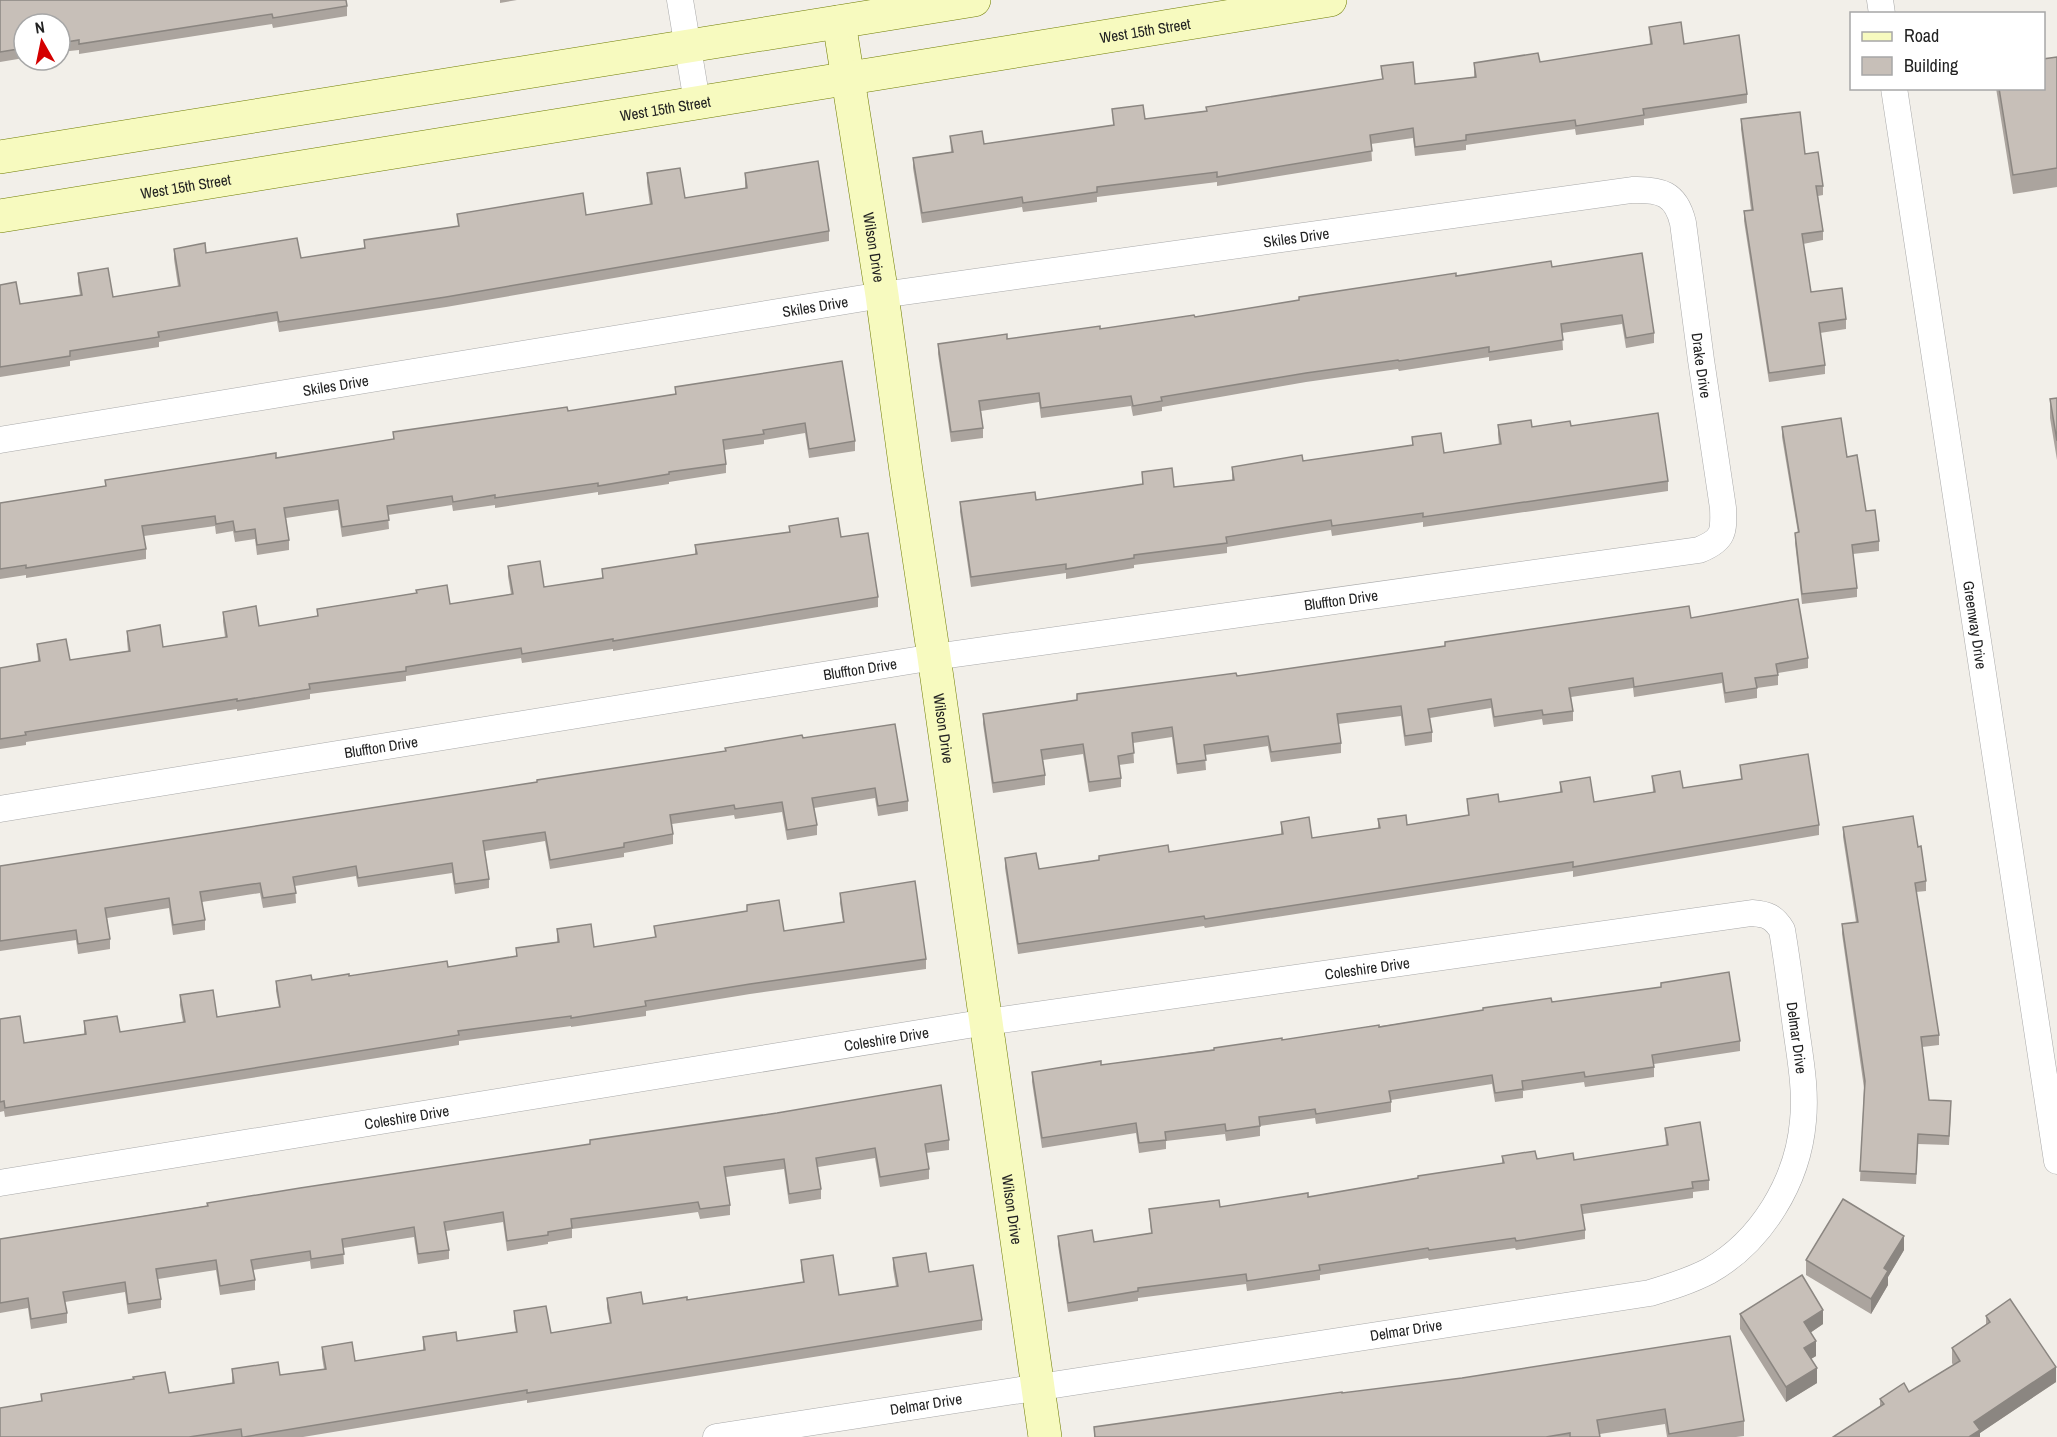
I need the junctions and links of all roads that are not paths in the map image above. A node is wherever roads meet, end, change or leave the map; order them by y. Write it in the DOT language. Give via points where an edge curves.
graph roads {
  1 [pos="680,0"];
  2 [pos="974,0"];
  3 [pos="1329,0"];
  4 [pos="839,21"];
  5 [pos="687,45"];
  6 [pos="848,78"];
  7 [pos="1894,90"];
  8 [pos="697,102"];
  9 [pos="0,157"];
  10 [pos="1669,196"];
  11 [pos="0,216"];
  12 [pos="882,295"];
  13 [pos="0,440"];
  14 [pos="1720,538"];
  15 [pos="934,657"];
  16 [pos="0,809"];
  17 [pos="1775,920"];
  18 [pos="987,1022"];
  19 [pos="2057,1161"];
  20 [pos="0,1183"];
  21 [pos="1038,1386"];
  22 [pos="717,1437"];
  23 [pos="1045,1437"];
  1 -- 5 [label="street"];
  2 -- 4 [label="main road"];
  3 -- 6 [label="main road, West 15th Street"];
  4 -- 5 [label="main road"];
  4 -- 6 [label="main road, Wilson Drive"];
  5 -- 8 [label="street"];
  5 -- 9 [label="main road"];
  6 -- 8 [label="main road, West 15th Street"];
  6 -- 12 [label="main road, Wilson Drive"];
  7 -- 19 [label="street, Greenway Drive"];
  8 -- 11 [label="main road, West 15th Street"];
  10 -- 12 [label="street, Skiles Drive" via="1651,189 1632,190"];
  10 -- 14 [label="street, Drake Drive" via="1680,209 1683,223 1723,508"];
  12 -- 13 [label="street, Skiles Drive"];
  12 -- 15 [label="main road, Wilson Drive"];
  14 -- 15 [label="street, Bluffton Drive" via="1699,549"];
  15 -- 16 [label="street, Bluffton Drive"];
  15 -- 18 [label="main road, Wilson Drive"];
  17 -- 18 [label="street, Coleshire Drive" via="1766,914 1752,913"];
  17 -- 21 [label="street, Delmar Drive" via="1784,942 1804,1089 1803,1123 1785,1190 1771,1213 1732,1255 1710,1270 1682,1284 1650,1293"];
  18 -- 20 [label="street, Coleshire Drive"];
  18 -- 21 [label="main road, Wilson Drive"];
  21 -- 22 [label="street, Delmar Drive"];
  21 -- 23 [label="main road, Wilson Drive"];
}
